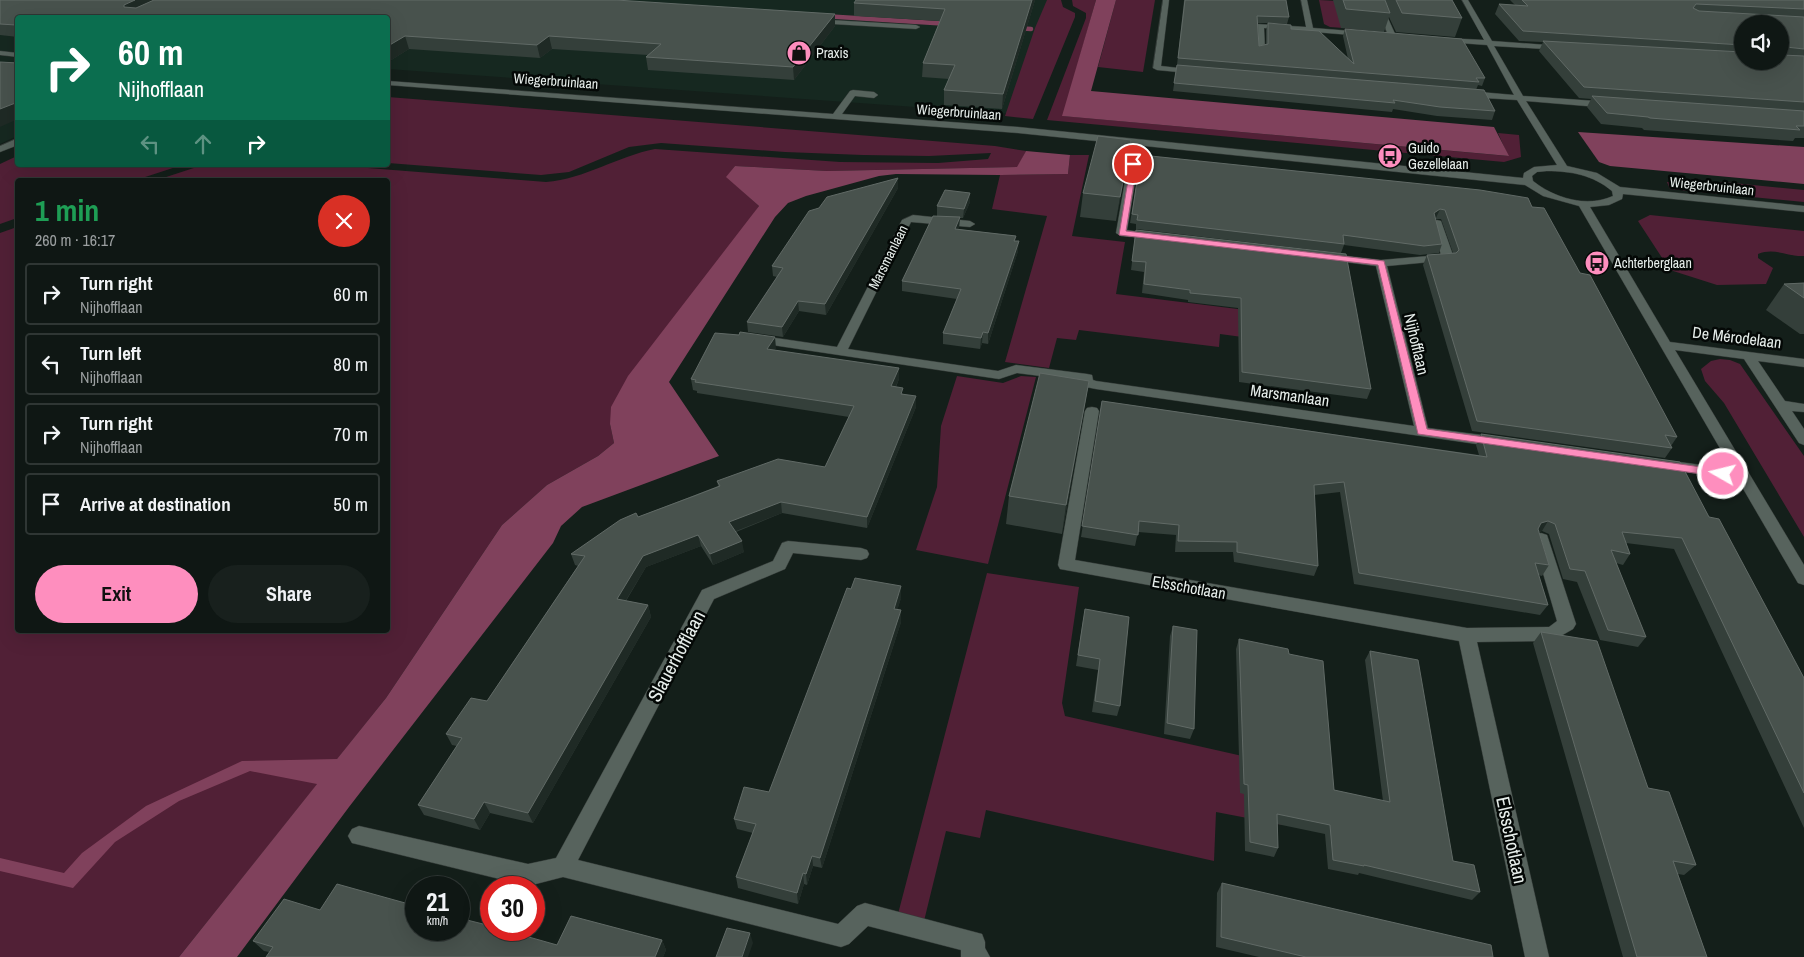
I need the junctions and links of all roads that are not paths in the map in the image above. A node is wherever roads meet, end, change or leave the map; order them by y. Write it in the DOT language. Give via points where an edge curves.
graph roads {
  1 [pos="1166,0"];
  2 [pos="1304,0"];
  3 [pos="1465,0"];
  4 [pos="1377,2"];
  5 [pos="809,20"];
  6 [pos="916,27"];
  7 [pos="1310,30"];
  8 [pos="1374,35"];
  9 [pos="1383,36"];
  10 [pos="1392,36"];
  11 [pos="1402,37"];
  12 [pos="1441,40"];
  13 [pos="1490,44"];
  14 [pos="1567,49"];
  15 [pos="1261,50"];
  16 [pos="0,53"];
  17 [pos="15,55"];
  18 [pos="1206,72"];
  19 [pos="390,83"];
  20 [pos="1461,94"];
  21 [pos="874,95"];
  22 [pos="1520,98"];
  23 [pos="1618,105"];
  24 [pos="836,116"];
  25 [pos="15,142"];
  26 [pos="0,149"];
  27 [pos="1133,164"];
  28 [pos="1564,168"];
  29 [pos="1528,182"];
  30 [pos="1618,190"];
  31 [pos="1582,203"];
  32 [pos="1804,209"];
  33 [pos="1437,223"];
  34 [pos="970,224"];
  35 [pos="1170,239"];
  36 [pos="1314,256"];
  37 [pos="1381,263"];
  38 [pos="744,337"];
  39 [pos="1666,345"];
  40 [pos="841,351"];
  41 [pos="1749,357"];
  42 [pos="1804,363"];
  43 [pos="1780,405"];
  44 [pos="1804,408"];
  45 [pos="1092,411"];
  46 [pos="1422,432"];
  47 [pos="1804,440"];
  48 [pos="1508,444"];
  49 [pos="1654,464"];
  50 [pos="1743,476"];
  51 [pos="1541,539"];
  52 [pos="861,554"];
  53 [pos="1804,579"];
  54 [pos="1467,635"];
  55 [pos="359,836"];
  56 [pos="563,867"];
  57 [pos="978,957"];
  58 [pos="1537,957"];
  1 -- 18 [label="street" via="1157,68"];
  2 -- 7 [label="street"];
  3 -- 13 [label="street"];
  4 -- 10 [label="street"];
  5 -- 6 [label="street"];
  7 -- 8 [label="street"];
  7 -- 15 [label="street" via="1260,26"];
  9 -- 10 [label="street"];
  10 -- 11 [label="street"];
  12 -- 13 [label="street"];
  13 -- 14 [label="street"];
  13 -- 22 [label="street"];
  16 -- 17 [label="street"];
  19 -- 24 [label="street, Wiegerbruinlaan"];
  20 -- 22 [label="street"];
  21 -- 24 [label="street" via="852,93"];
  22 -- 23 [label="street"];
  22 -- 28 [label="street"];
  24 -- 29 [label="street, Wiegerbruinlaan" via="1044,133"];
  25 -- 26 [label="street"];
  27 -- 35 [label="street" via="1122,233"];
  28 -- 29 [label="street" via="1534,170 1527,175"];
  28 -- 30 [label="street" via="1598,177"];
  29 -- 31 [label="street" via="1554,197"];
  30 -- 31 [label="street" via="1618,197 1611,202"];
  30 -- 32 [label="street, Wiegerbruinlaan"];
  31 -- 39 [label="street"];
  33 -- 37 [label="street" via="1448,258"];
  34 -- 40 [label="street, Marsmanlaan" via="906,220"];
  36 -- 37 [label="street"];
  37 -- 46 [label="street, Nijhofflaan"];
  38 -- 40 [label="street, Marsmanlaan"];
  39 -- 41 [label="street, De Mérodelaan"];
  39 -- 50 [label="street"];
  40 -- 46 [label="street, Marsmanlaan" via="999,375 1016,368 1087,378 1086,383"];
  41 -- 42 [label="street, De Mérodelaan"];
  41 -- 43 [label="street"];
  43 -- 44 [label="street"];
  43 -- 47 [label="street"];
  45 -- 54 [label="street, Elsschotlaan" via="1066,565"];
  46 -- 48 [label="street, Marsmanlaan"];
  49 -- 50 [label="street"];
  50 -- 53 [label="street"];
  51 -- 54 [label="street, Elsschotlaan" via="1567,624 1552,634"];
  52 -- 56 [label="street, Slauerhofflaan" via="788,548 779,565 708,595"];
  54 -- 58 [label="street, Elsschotlaan"];
  55 -- 56 [label="street" via="528,875"];
  56 -- 57 [label="street" via="841,936 865,914 886,918 974,942 972,955"];
}
